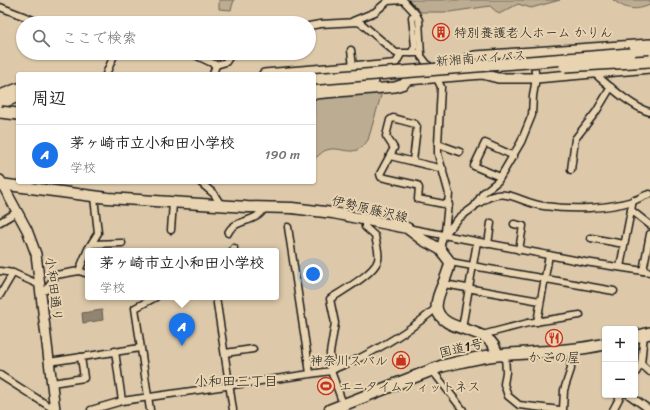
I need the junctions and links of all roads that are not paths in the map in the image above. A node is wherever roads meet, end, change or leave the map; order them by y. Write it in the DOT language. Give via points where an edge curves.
graph roads {
  1 [pos="403,0"];
  2 [pos="0,7"];
  3 [pos="23,16"];
  4 [pos="412,17"];
  5 [pos="351,21"];
  6 [pos="316,25"];
  7 [pos="650,44"];
  8 [pos="602,49"];
  9 [pos="351,50"];
  10 [pos="650,51"];
  11 [pos="412,53"];
  12 [pos="421,53"];
  13 [pos="532,53"];
  14 [pos="401,54"];
  15 [pos="112,60"];
  16 [pos="206,60"];
  17 [pos="227,60"];
  18 [pos="650,61"];
  19 [pos="216,65"];
  20 [pos="362,66"];
  21 [pos="353,67"];
  22 [pos="650,68"];
  23 [pos="107,72"];
  24 [pos="214,72"];
  25 [pos="289,72"];
  26 [pos="598,72"];
  27 [pos="380,76"];
  28 [pos="436,76"];
  29 [pos="316,78"];
  30 [pos="536,78"];
  31 [pos="316,86"];
  32 [pos="610,87"];
  33 [pos="16,89"];
  34 [pos="379,89"];
  35 [pos="316,94"];
  36 [pos="0,95"];
  37 [pos="16,97"];
  38 [pos="16,102"];
  39 [pos="0,103"];
  40 [pos="16,110"];
  41 [pos="0,111"];
  42 [pos="650,112"];
  43 [pos="16,114"];
  44 [pos="16,116"];
  45 [pos="438,144"];
  46 [pos="460,152"];
  47 [pos="390,156"];
  48 [pos="514,156"];
  49 [pos="413,162"];
  50 [pos="443,168"];
  51 [pos="570,170"];
  52 [pos="500,178"];
  53 [pos="1,183"];
  54 [pos="206,184"];
  55 [pos="650,194"];
  56 [pos="94,197"];
  57 [pos="633,200"];
  58 [pos="173,203"];
  59 [pos="221,205"];
  60 [pos="449,206"];
  61 [pos="265,207"];
  62 [pos="631,210"];
  63 [pos="469,211"];
  64 [pos="17,212"];
  65 [pos="365,220"];
  66 [pos="0,222"];
  67 [pos="491,223"];
  68 [pos="514,224"];
  69 [pos="650,225"];
  70 [pos="288,227"];
  71 [pos="407,228"];
  72 [pos="171,230"];
  73 [pos="228,233"];
  74 [pos="444,234"];
  75 [pos="650,234"];
  76 [pos="590,238"];
  77 [pos="478,242"];
  78 [pos="122,243"];
  79 [pos="92,244"];
  80 [pos="488,244"];
  81 [pos="624,244"];
  82 [pos="90,248"];
  83 [pos="440,249"];
  84 [pos="519,250"];
  85 [pos="549,256"];
  86 [pos="85,259"];
  87 [pos="450,262"];
  88 [pos="473,266"];
  89 [pos="620,267"];
  90 [pos="0,271"];
  91 [pos="79,271"];
  92 [pos="643,271"];
  93 [pos="650,272"];
  94 [pos="14,273"];
  95 [pos="85,273"];
  96 [pos="545,278"];
  97 [pos="444,284"];
  98 [pos="41,288"];
  99 [pos="469,289"];
  100 [pos="614,291"];
  101 [pos="0,295"];
  102 [pos="150,300"];
  103 [pos="216,300"];
  104 [pos="540,301"];
  105 [pos="437,307"];
  106 [pos="580,315"];
  107 [pos="537,322"];
  108 [pos="462,328"];
  109 [pos="482,335"];
  110 [pos="643,335"];
  111 [pos="602,345"];
  112 [pos="140,348"];
  113 [pos="253,349"];
  114 [pos="570,350"];
  115 [pos="115,352"];
  116 [pos="225,353"];
  117 [pos="501,355"];
  118 [pos="81,357"];
  119 [pos="49,362"];
  120 [pos="640,364"];
  121 [pos="638,368"];
  122 [pos="432,370"];
  123 [pos="331,371"];
  124 [pos="650,372"];
  125 [pos="310,373"];
  126 [pos="0,375"];
  127 [pos="52,383"];
  128 [pos="229,385"];
  129 [pos="148,398"];
  130 [pos="619,398"];
  131 [pos="632,398"];
  132 [pos="122,401"];
  133 [pos="343,404"];
  134 [pos="531,408"];
  135 [pos="55,410"];
  136 [pos="91,410"];
  137 [pos="150,410"];
  138 [pos="233,410"];
  139 [pos="330,410"];
  140 [pos="463,410"];
  141 [pos="560,410"];
  142 [pos="563,410"];
  143 [pos="613,410"];
  144 [pos="650,410"];
  1 -- 5 [label="street" via="388,1 375,12"];
  1 -- 12 [label="street" via="414,10 419,20"];
  2 -- 3 [label="street"];
  4 -- 11 [label="street" via="415,47"];
  5 -- 6 [label="street"];
  5 -- 14 [label="street" via="362,24 390,50"];
  7 -- 8 [label="street"];
  8 -- 13 [label="street"];
  8 -- 26 [label="street"];
  9 -- 21 [label="street"];
  10 -- 29 [label="highway, 新湘南バイパス, bridge"];
  11 -- 12 [label="street"];
  11 -- 14 [label="street"];
  12 -- 28 [label="street"];
  13 -- 28 [label="street" via="468,57 455,72"];
  13 -- 30 [label="street"];
  14 -- 20 [label="street" via="396,63"];
  15 -- 23 [label="street"];
  16 -- 19 [label="street"];
  17 -- 19 [label="street"];
  18 -- 31 [label="highway, 新湘南バイパス, bridge"];
  19 -- 24 [label="street"];
  20 -- 21 [label="street"];
  20 -- 27 [label="street"];
  21 -- 25 [label="street"];
  22 -- 26 [label="street"];
  26 -- 30 [label="street"];
  26 -- 32 [label="street"];
  27 -- 28 [label="street"];
  27 -- 34 [label="street"];
  28 -- 30 [label="street" via="482,74 498,78"];
  28 -- 34 [label="street" via="407,80 400,86"];
  28 -- 45 [label="street" via="441,91"];
  30 -- 48 [label="street" via="531,119"];
  32 -- 42 [label="street"];
  32 -- 51 [label="street" via="596,112 575,139"];
  33 -- 36 [label="street"];
  34 -- 35 [label="street"];
  37 -- 39 [label="highway"];
  38 -- 39 [label="highway"];
  40 -- 41 [label="highway, bridge"];
  41 -- 43 [label="highway, bridge"];
  41 -- 44 [label="street" via="9,109"];
  45 -- 46 [label="street"];
  45 -- 50 [label="street" via="438,154"];
  47 -- 49 [label="street"];
  47 -- 49 [label="street" via="394,145 386,136 390,120 393,118 415,124 417,127"];
  47 -- 60 [label="street" via="381,176 417,185 418,199"];
  48 -- 52 [label="street"];
  48 -- 52 [label="street" via="485,143 474,166"];
  49 -- 50 [label="street"];
  50 -- 60 [label="street" via="448,186"];
  52 -- 63 [label="street" via="483,193"];
  53 -- 56 [label="main road, 伊勢原藤沢線"];
  53 -- 64 [label="street, 小和田通り"];
  54 -- 59 [label="street"];
  55 -- 57 [label="street"];
  56 -- 58 [label="main road, 伊勢原藤沢線"];
  56 -- 79 [label="street" via="98,228"];
  57 -- 62 [label="street"];
  57 -- 63 [label="street" via="586,208 545,206 507,194 487,198"];
  58 -- 59 [label="main road, 伊勢原藤沢線"];
  58 -- 72 [label="street"];
  59 -- 61 [label="main road, 伊勢原藤沢線"];
  60 -- 74 [label="street"];
  61 -- 65 [label="main road, 伊勢原藤沢線" via="314,210"];
  61 -- 73 [label="street" via="260,216 234,226"];
  62 -- 69 [label="street"];
  62 -- 81 [label="street"];
  63 -- 74 [label="street"];
  64 -- 66 [label="street"];
  64 -- 98 [label="street, 小和田通り" via="34,246"];
  65 -- 71 [label="main road, 伊勢原藤沢線"];
  65 -- 123 [label="street" via="365,227 375,236 378,261 370,272 330,299 335,323 330,353"];
  67 -- 80 [label="street"];
  68 -- 84 [label="street" via="523,226"];
  70 -- 125 [label="street"];
  71 -- 74 [label="street"];
  71 -- 83 [label="main road, 伊勢原藤沢線"];
  74 -- 77 [label="street"];
  74 -- 83 [label="street"];
  75 -- 92 [label="street"];
  76 -- 81 [label="street"];
  77 -- 80 [label="street"];
  77 -- 88 [label="street"];
  78 -- 79 [label="street"];
  79 -- 82 [label="street"];
  80 -- 84 [label="street"];
  81 -- 89 [label="street"];
  83 -- 87 [label="main road, 伊勢原藤沢線"];
  84 -- 85 [label="street"];
  85 -- 89 [label="street"];
  85 -- 96 [label="street"];
  86 -- 91 [label="street"];
  87 -- 88 [label="street"];
  87 -- 97 [label="main road"];
  88 -- 96 [label="street"];
  88 -- 99 [label="street"];
  89 -- 92 [label="street"];
  90 -- 94 [label="street"];
  91 -- 95 [label="street"];
  91 -- 98 [label="street" via="56,275 46,290"];
  92 -- 93 [label="street"];
  94 -- 98 [label="street"];
  94 -- 101 [label="street"];
  96 -- 100 [label="street"];
  96 -- 104 [label="street"];
  97 -- 99 [label="street"];
  97 -- 105 [label="main road"];
  98 -- 119 [label="street, 小和田通り"];
  99 -- 104 [label="street"];
  99 -- 108 [label="street"];
  102 -- 112 [label="street" via="135,308"];
  103 -- 116 [label="street"];
  104 -- 107 [label="street"];
  105 -- 108 [label="main road" via="447,322"];
  105 -- 123 [label="street" via="428,316 394,338"];
  106 -- 107 [label="street"];
  107 -- 109 [label="street"];
  108 -- 109 [label="main road"];
  109 -- 117 [label="main road"];
  110 -- 120 [label="street"];
  111 -- 114 [label="highway, 国道1号"];
  112 -- 115 [label="street"];
  112 -- 129 [label="street"];
  113 -- 116 [label="street"];
  114 -- 117 [label="highway, 国道1号"];
  114 -- 142 [label="street" via="571,369 564,390"];
  115 -- 118 [label="street"];
  115 -- 132 [label="street"];
  116 -- 128 [label="street"];
  117 -- 122 [label="highway, 国道1号" via="459,361"];
  117 -- 134 [label="street" via="505,390 513,401"];
  118 -- 119 [label="street"];
  118 -- 127 [label="street" via="84,378"];
  119 -- 127 [label="street, 小和田通り"];
  120 -- 121 [label="street"];
  120 -- 124 [label="street"];
  122 -- 133 [label="highway, 国道1号"];
  122 -- 140 [label="street"];
  123 -- 125 [label="street"];
  123 -- 133 [label="street"];
  125 -- 128 [label="street"];
  126 -- 135 [label="street"];
  127 -- 135 [label="street, 小和田通り"];
  128 -- 129 [label="street"];
  128 -- 138 [label="street"];
  129 -- 132 [label="street"];
  129 -- 137 [label="street"];
  130 -- 143 [label="street"];
  131 -- 144 [label="street"];
  132 -- 136 [label="street"];
  133 -- 139 [label="highway, 国道1号"];
  134 -- 141 [label="street"];
}
